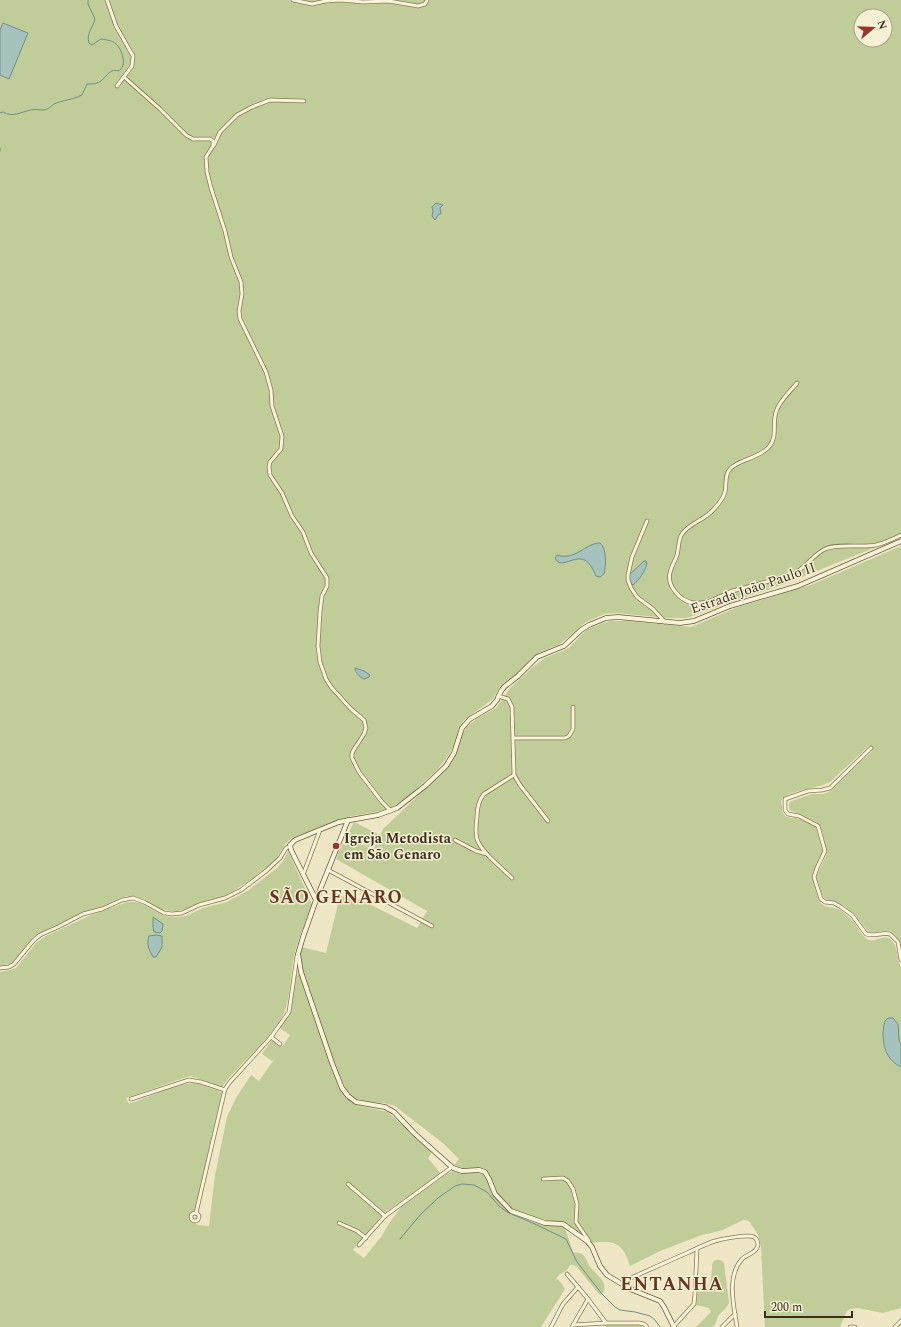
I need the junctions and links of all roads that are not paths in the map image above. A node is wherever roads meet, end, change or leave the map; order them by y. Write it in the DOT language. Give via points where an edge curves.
graph roads {
  1 [pos="108,0"];
  2 [pos="293,0"];
  3 [pos="427,0"];
  4 [pos="124,76"];
  5 [pos="117,86"];
  6 [pos="304,101"];
  7 [pos="214,144"];
  8 [pos="797,383"];
  9 [pos="647,521"];
  10 [pos="901,535"];
  11 [pos="901,541"];
  12 [pos="665,622"];
  13 [pos="498,696"];
  14 [pos="573,707"];
  15 [pos="513,738"];
  16 [pos="870,748"];
  17 [pos="514,775"];
  18 [pos="391,811"];
  19 [pos="348,820"];
  20 [pos="548,821"];
  21 [pos="320,829"];
  22 [pos="454,840"];
  23 [pos="290,846"];
  24 [pos="488,854"];
  25 [pos="328,870"];
  26 [pos="303,875"];
  27 [pos="512,878"];
  28 [pos="316,900"];
  29 [pos="432,926"];
  30 [pos="298,954"];
  31 [pos="901,960"];
  32 [pos="0,968"];
  33 [pos="271,1037"];
  34 [pos="280,1044"];
  35 [pos="225,1090"];
  36 [pos="131,1099"];
  37 [pos="452,1167"];
  38 [pos="543,1179"];
  39 [pos="348,1184"];
  40 [pos="196,1214"];
  41 [pos="385,1216"];
  42 [pos="339,1223"];
  43 [pos="366,1238"];
  44 [pos="590,1245"];
  45 [pos="359,1246"];
  46 [pos="697,1249"];
  47 [pos="567,1274"];
  48 [pos="620,1283"];
  49 [pos="578,1287"];
  50 [pos="588,1299"];
  51 [pos="735,1314"];
  52 [pos="901,1321"];
  53 [pos="606,1323"];
  54 [pos="572,1326"];
  55 [pos="674,1326"];
  56 [pos="551,1327"];
  57 [pos="647,1327"];
  58 [pos="722,1327"];
  59 [pos="736,1327"];
  60 [pos="850,1327"];
  61 [pos="855,1327"];
  62 [pos="895,1327"];
  1 -- 4 [label="street" via="116,26 133,56 132,66"];
  2 -- 3 [label="street" via="312,4 331,0 389,1 418,6 425,4"];
  4 -- 5 [label="street"];
  4 -- 7 [label="street" via="186,135 193,139 211,139"];
  6 -- 7 [label="street" via="270,100 252,107 237,115 220,132"];
  7 -- 18 [label="street" via="205,164 231,257 241,282 240,319 266,372 272,406 282,436 281,449 270,462 270,475 303,532 308,548 327,578 319,619 320,662 331,687 364,720 366,726 352,758 359,772"];
  8 -- 10 [label="street" via="776,410 774,438 769,447 730,469 724,494 718,504 707,516 681,535 677,556 669,576 672,588 686,602 704,602 734,590 792,575 825,549 875,546"];
  9 -- 12 [label="street" via="632,556 628,580 637,597"];
  11 -- 12 [label="street, Estrada João Paulo II" via="798,586 730,606 688,622"];
  12 -- 13 [label="street, Estrada João Paulo II" via="618,617 595,622 581,630 564,646 537,657 504,687"];
  13 -- 15 [label="street" via="508,699 511,704"];
  13 -- 18 [label="street, Estrada João Paulo II" via="492,706 466,723 446,766 425,786"];
  14 -- 15 [label="street" via="573,729 569,736"];
  15 -- 17 [label="street"];
  16 -- 31 [label="street" via="830,788 808,791 785,800 785,810 788,814 815,824 819,829 825,851 814,877 821,899 834,903 852,915 866,934 890,934 898,942"];
  17 -- 20 [label="street"];
  17 -- 24 [label="street" via="484,794 478,802 476,836"];
  18 -- 19 [label="street, Estrada João Paulo II"];
  19 -- 21 [label="street, Estrada João Paulo II"];
  19 -- 25 [label="street"];
  21 -- 23 [label="street, Estrada João Paulo II" via="296,840"];
  21 -- 26 [label="street"];
  22 -- 24 [label="street"];
  23 -- 26 [label="street"];
  23 -- 32 [label="street, Estrada João Paulo II" via="260,876 226,898 172,914 164,913 133,898 122,900 83,914 40,935 14,964"];
  24 -- 27 [label="street"];
  25 -- 28 [label="street"];
  25 -- 29 [label="street"];
  26 -- 28 [label="street"];
  28 -- 30 [label="street"];
  30 -- 33 [label="street" via="290,1008"];
  30 -- 37 [label="street" via="299,966 322,1035 338,1080 345,1092 356,1102 390,1110"];
  33 -- 34 [label="street"];
  33 -- 35 [label="street"];
  35 -- 36 [label="street" via="189,1080"];
  35 -- 40 [label="street"];
  37 -- 41 [label="street"];
  37 -- 44 [label="street" via="462,1171 484,1171 495,1194 511,1211 545,1223 563,1224"];
  38 -- 44 [label="street" via="561,1178 568,1181 577,1204 576,1222"];
  39 -- 41 [label="street"];
  41 -- 43 [label="street"];
  42 -- 43 [label="street"];
  43 -- 45 [label="street"];
  44 -- 48 [label="street" via="602,1269"];
  46 -- 48 [label="street"];
  46 -- 51 [label="street" via="716,1241 747,1236 756,1238 758,1245 742,1260 734,1275"];
  46 -- 55 [label="street" via="694,1304"];
  47 -- 49 [label="street"];
  48 -- 55 [label="street" via="660,1301"];
  49 -- 50 [label="street"];
  49 -- 56 [label="street" via="563,1304"];
  50 -- 53 [label="street"];
  50 -- 54 [label="street"];
  51 -- 58 [label="street"];
  51 -- 59 [label="street"];
  52 -- 62 [label="street"];
  53 -- 54 [label="street"];
  53 -- 57 [label="street" via="641,1324"];
  60 -- 61 [label="street"];
}
